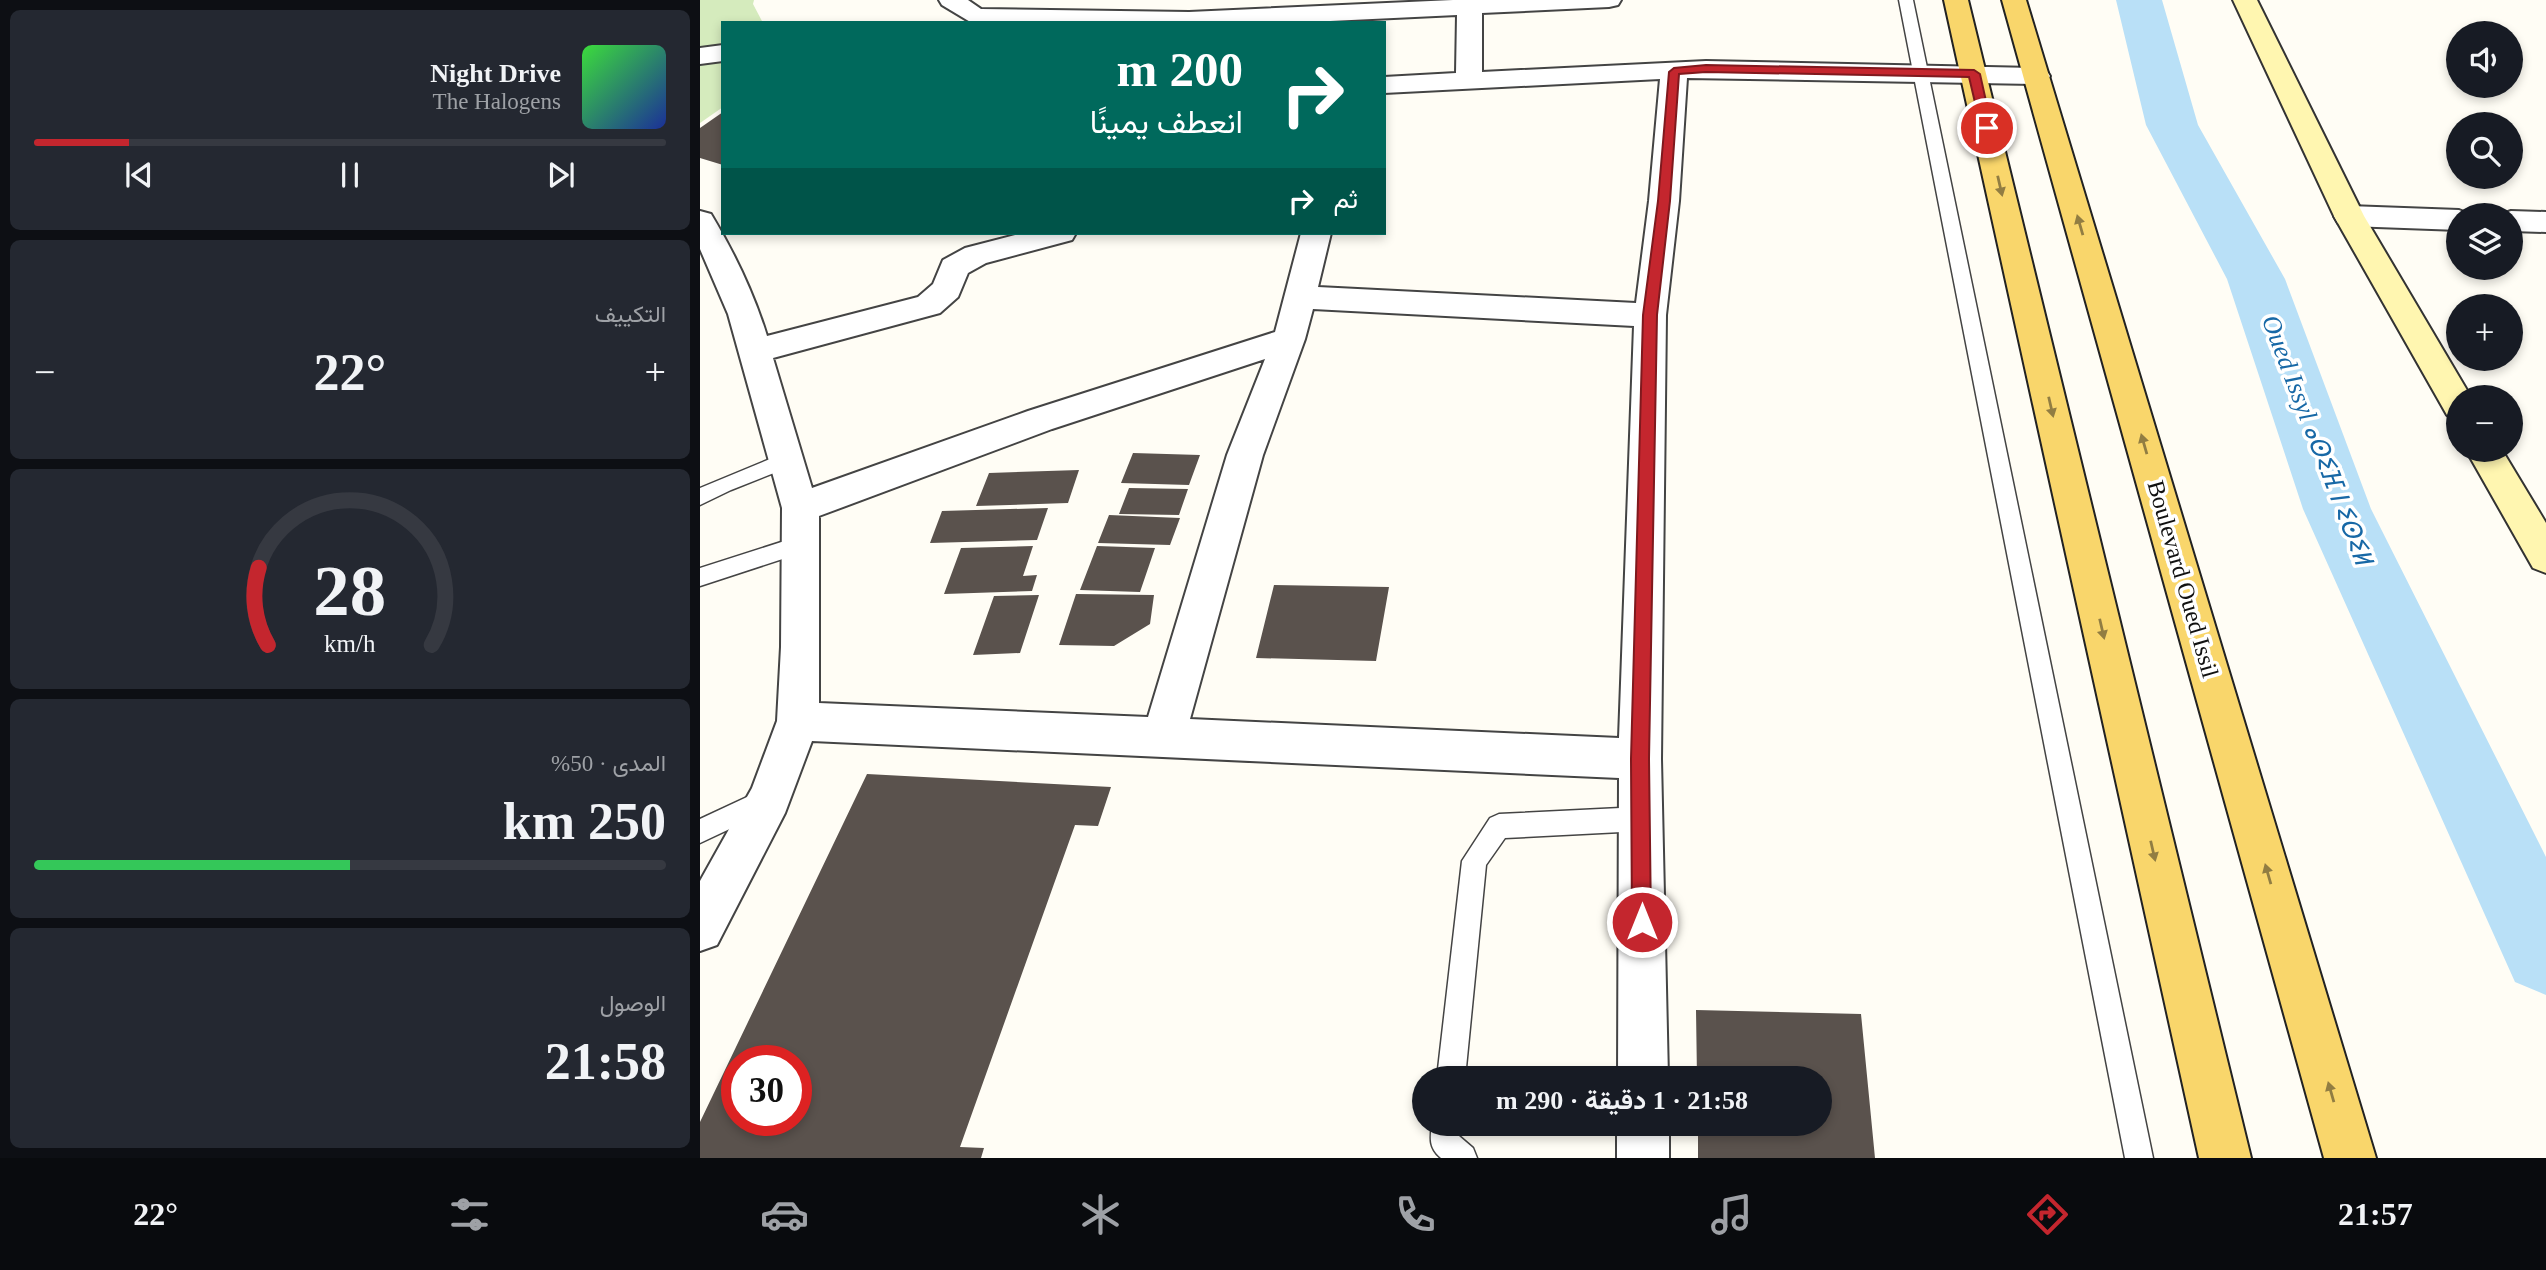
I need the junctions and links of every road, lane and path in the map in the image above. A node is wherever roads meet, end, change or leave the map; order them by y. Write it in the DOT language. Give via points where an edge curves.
graph roads {
  1 [pos="951,0"];
  2 [pos="1172,0"];
  3 [pos="1609,0"];
  4 [pos="1906,0"];
  5 [pos="1956,0"];
  6 [pos="2014,0"];
  7 [pos="2245,0"];
  8 [pos="1520,3"];
  9 [pos="1470,7"];
  10 [pos="970,19"];
  11 [pos="1114,20"];
  12 [pos="1189,21"];
  13 [pos="721,53"];
  14 [pos="700,55"];
  15 [pos="1674,72"];
  16 [pos="1921,74"];
  17 [pos="1974,74"];
  18 [pos="2037,76"];
  19 [pos="1469,79"];
  20 [pos="1386,85"];
  21 [pos="721,205"];
  22 [pos="2349,216"];
  23 [pos="700,220"];
  24 [pos="2446,220"];
  25 [pos="2523,221"];
  26 [pos="2546,222"];
  27 [pos="1053,235"];
  28 [pos="1315,235"];
  29 [pos="1301,297"];
  30 [pos="1650,315"];
  31 [pos="1289,340"];
  32 [pos="755,351"];
  33 [pos="2447,385"];
  34 [pos="787,460"];
  35 [pos="2491,462"];
  36 [pos="700,497"];
  37 [pos="800,526"];
  38 [pos="2546,557"];
  39 [pos="700,577"];
  40 [pos="798,721"];
  41 [pos="1164,735"];
  42 [pos="1640,759"];
  43 [pos="771,798"];
  44 [pos="1641,818"];
  45 [pos="700,831"];
  46 [pos="700,928"];
  47 [pos="1452,1066"];
  48 [pos="1643,1066"];
  49 [pos="1445,1136"];
  50 [pos="1643,1136"];
  51 [pos="1463,1158"];
  52 [pos="1643,1158"];
  53 [pos="2139,1158"];
  54 [pos="2225,1158"];
  55 [pos="2350,1158"];
  1 -- 10 [label="street"];
  2 -- 11 [label="street"];
  3 -- 8 [label="street"];
  4 -- 16 [label="lane"];
  5 -- 17 [label="main road"];
  6 -- 18 [label="main road, Boulevard Oued Issil"];
  7 -- 22 [label="street"];
  8 -- 9 [label="street"];
  9 -- 12 [label="street"];
  9 -- 19 [label="street"];
  10 -- 11 [label="street"];
  11 -- 12 [label="street"];
  13 -- 14 [label="street"];
  15 -- 16 [label="street"];
  15 -- 19 [label="street"];
  15 -- 30 [label="street"];
  16 -- 17 [label="street"];
  16 -- 53 [label="lane"];
  17 -- 18 [label="street"];
  17 -- 54 [label="main road, one-way"];
  55 -- 18 [label="main road, Boulevard Oued Issil, one-way"];
  19 -- 20 [label="street"];
  21 -- 23 [label="street"];
  22 -- 24 [label="street"];
  22 -- 33 [label="street"];
  23 -- 32 [label="street" via="744,314"];
  25 -- 26 [label="street"];
  27 -- 32 [label="street" via="976,255 954,267 947,289 929,305"];
  28 -- 29 [label="street"];
  29 -- 30 [label="street"];
  29 -- 31 [label="street"];
  30 -- 42 [label="street"];
  31 -- 37 [label="street" via="1015,428"];
  31 -- 41 [label="street" via="1245,455"];
  32 -- 34 [label="street"];
  34 -- 36 [label="lane"];
  34 -- 37 [label="street"];
  35 -- 38 [label="street"];
  37 -- 39 [label="lane"];
  37 -- 40 [label="street"];
  40 -- 41 [label="street"];
  40 -- 43 [label="street"];
  41 -- 42 [label="street"];
  42 -- 44 [label="street"];
  43 -- 45 [label="lane"];
  43 -- 46 [label="street"];
  44 -- 47 [label="lane" via="1499,826 1474,861"];
  44 -- 48 [label="street"];
  49 -- 51 [label="lane" via="1444,1142"];
  50 -- 52 [label="street"];
}
